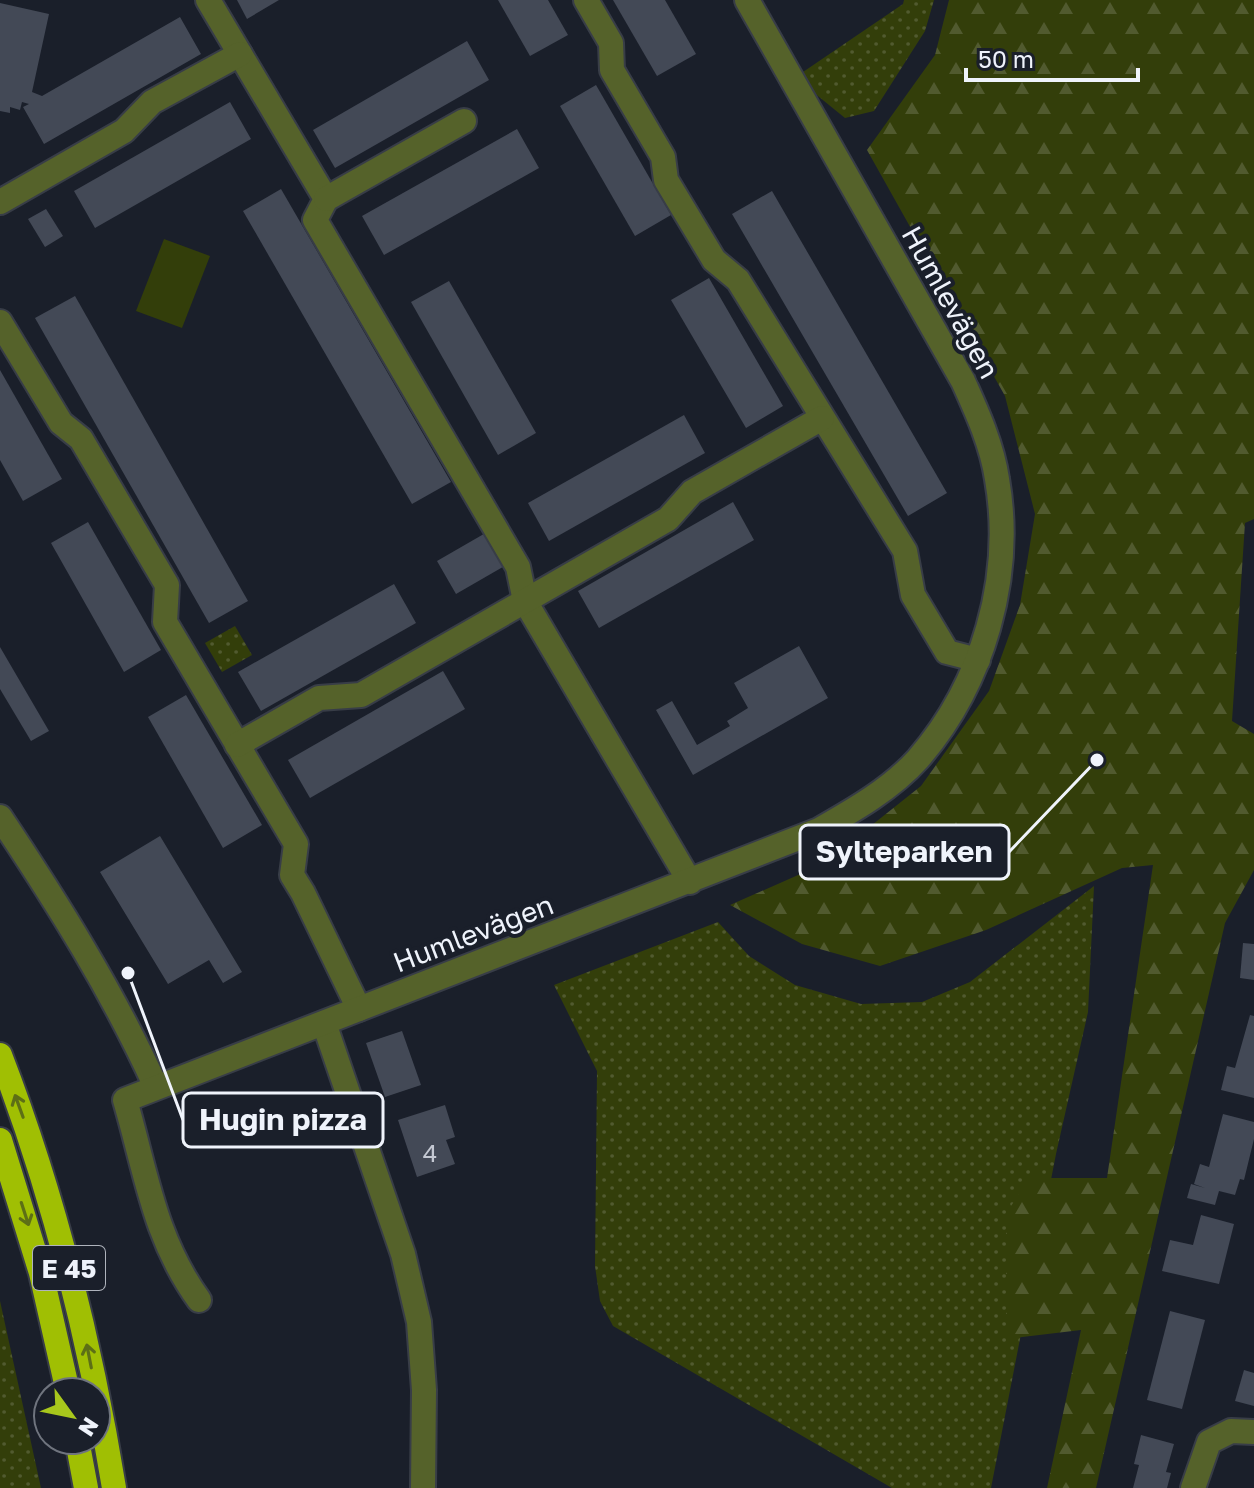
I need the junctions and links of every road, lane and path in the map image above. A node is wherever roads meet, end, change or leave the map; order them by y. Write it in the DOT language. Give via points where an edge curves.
graph roads {
  1 [pos="208,0"];
  2 [pos="586,0"];
  3 [pos="747,0"];
  4 [pos="240,54"];
  5 [pos="464,121"];
  6 [pos="326,199"];
  7 [pos="0,202"];
  8 [pos="0,322"];
  9 [pos="822,418"];
  10 [pos="525,601"];
  11 [pos="978,660"];
  12 [pos="237,745"];
  13 [pos="0,817"];
  14 [pos="690,882"];
  15 [pos="359,1009"];
  16 [pos="324,1023"];
  17 [pos="0,1055"];
  18 [pos="156,1087"];
  19 [pos="0,1140"];
  20 [pos="199,1300"];
  21 [pos="64,1376"];
  22 [pos="1254,1432"];
  23 [pos="80,1456"];
  24 [pos="86,1488"];
  25 [pos="114,1488"];
  26 [pos="423,1488"];
  27 [pos="1193,1488"];
  1 -- 4 [label="street"];
  2 -- 9 [label="street" via="611,43 612,70 663,157 666,180 714,260 738,280"];
  3 -- 11 [label="street, Humlevägen" via="963,381 981,422 997,478 1003,534 996,596"];
  4 -- 6 [label="street"];
  4 -- 7 [label="street" via="152,102 124,131"];
  5 -- 6 [label="street"];
  6 -- 10 [label="street" via="315,220 518,567"];
  8 -- 12 [label="street" via="61,423 81,439 167,585 165,622"];
  9 -- 10 [label="street" via="692,492 668,519"];
  9 -- 11 [label="street" via="905,551 913,595 947,652"];
  10 -- 12 [label="street" via="361,695 319,698"];
  10 -- 14 [label="street"];
  11 -- 14 [label="street, Humlevägen" via="952,713 917,760 874,797 819,830"];
  12 -- 15 [label="street" via="296,844 292,875"];
  13 -- 18 [label="street" via="52,894"];
  14 -- 15 [label="street, Humlevägen"];
  15 -- 16 [label="street, Humlevägen"];
  16 -- 18 [label="street, Humlevägen"];
  16 -- 26 [label="street" via="403,1254 419,1322"];
  25 -- 17 [label="highway, E 45, one-way" via="52,1201"];
  18 -- 20 [label="street, Humlevägen" via="125,1100 156,1219 179,1273"];
  19 -- 21 [label="highway, E 45, one-way" via="41,1273"];
  22 -- 27 [label="street" via="1231,1431 1209,1442"];
  23 -- 24 [label="highway"];
}
